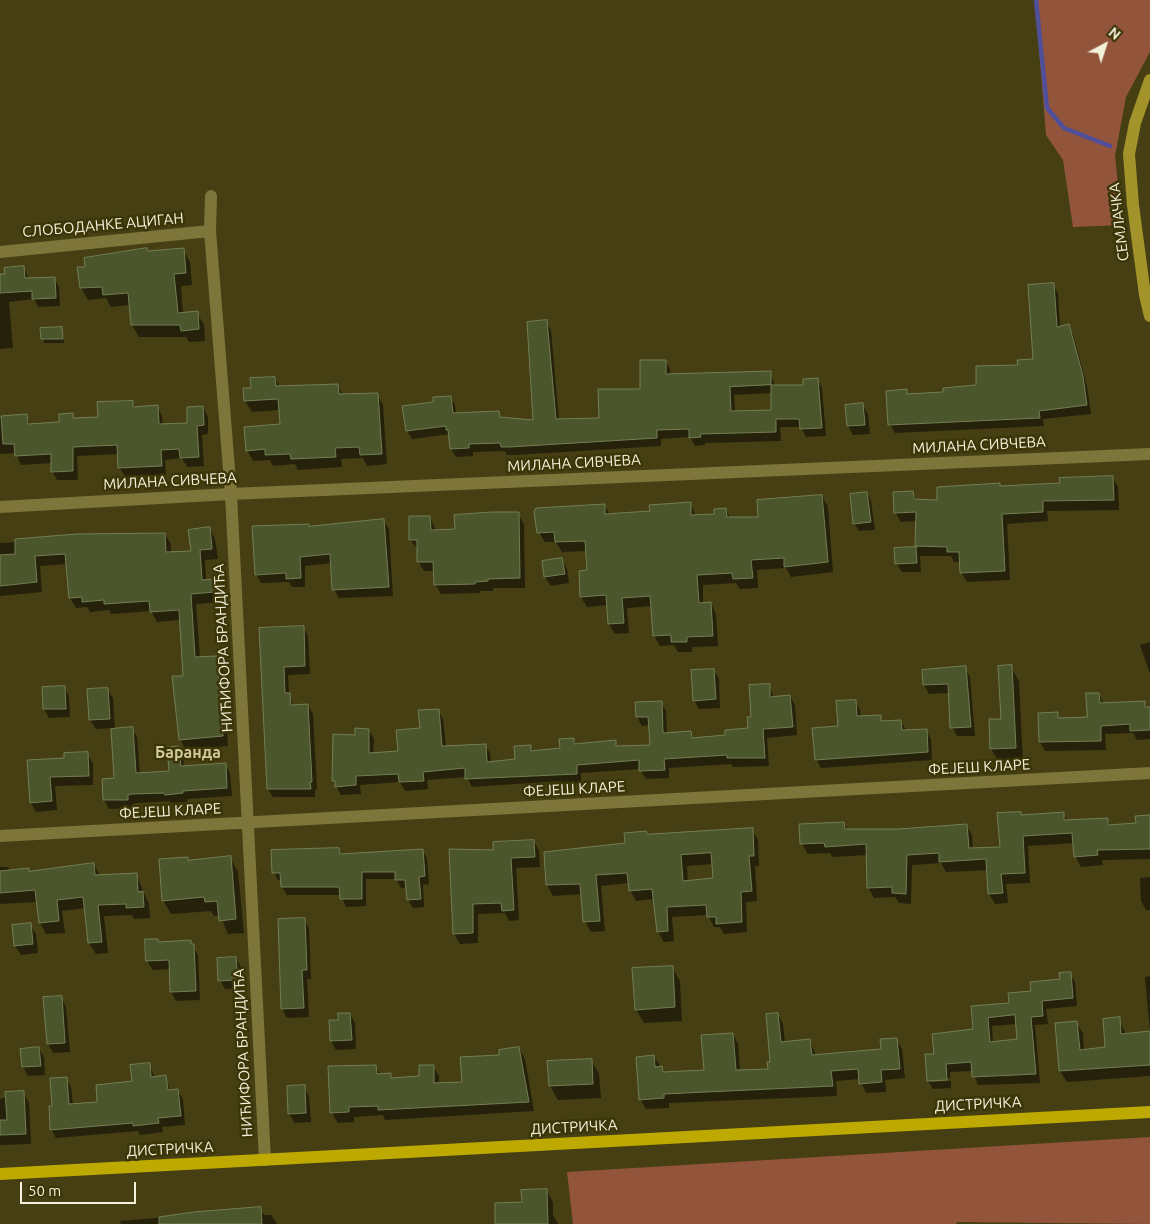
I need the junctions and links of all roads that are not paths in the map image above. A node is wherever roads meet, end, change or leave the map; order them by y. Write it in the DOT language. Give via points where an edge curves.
graph roads {
  1 [pos="1150,80"];
  2 [pos="210,196"];
  3 [pos="210,231"];
  4 [pos="0,252"];
  5 [pos="1150,316"];
  6 [pos="1150,454"];
  7 [pos="231,494"];
  8 [pos="0,507"];
  9 [pos="1150,774"];
  10 [pos="248,823"];
  11 [pos="0,836"];
  12 [pos="1150,1112"];
  13 [pos="265,1160"];
  14 [pos="0,1174"];
  1 -- 5 [label="main road, СЕМЛАЧКА" via="1135,123 1129,154"];
  2 -- 3 [label="street, НИЋИФОРА БРАНДИЋА"];
  3 -- 4 [label="street, СЛОБОДАНКЕ АЦИГАН"];
  3 -- 7 [label="street, НИЋИФОРА БРАНДИЋА"];
  6 -- 7 [label="street, МИЛАНА СИВЧЕВА"];
  7 -- 8 [label="street, МИЛАНА СИВЧЕВА"];
  7 -- 10 [label="street, НИЋИФОРА БРАНДИЋА"];
  9 -- 10 [label="street, ФЕЈЕШ КЛАРЕ"];
  10 -- 11 [label="street, ФЕЈЕШ КЛАРЕ"];
  10 -- 13 [label="street, НИЋИФОРА БРАНДИЋА"];
  12 -- 13 [label="main road, ДИСТРИЧКА"];
  13 -- 14 [label="main road, ДИСТРИЧКА"];
}
